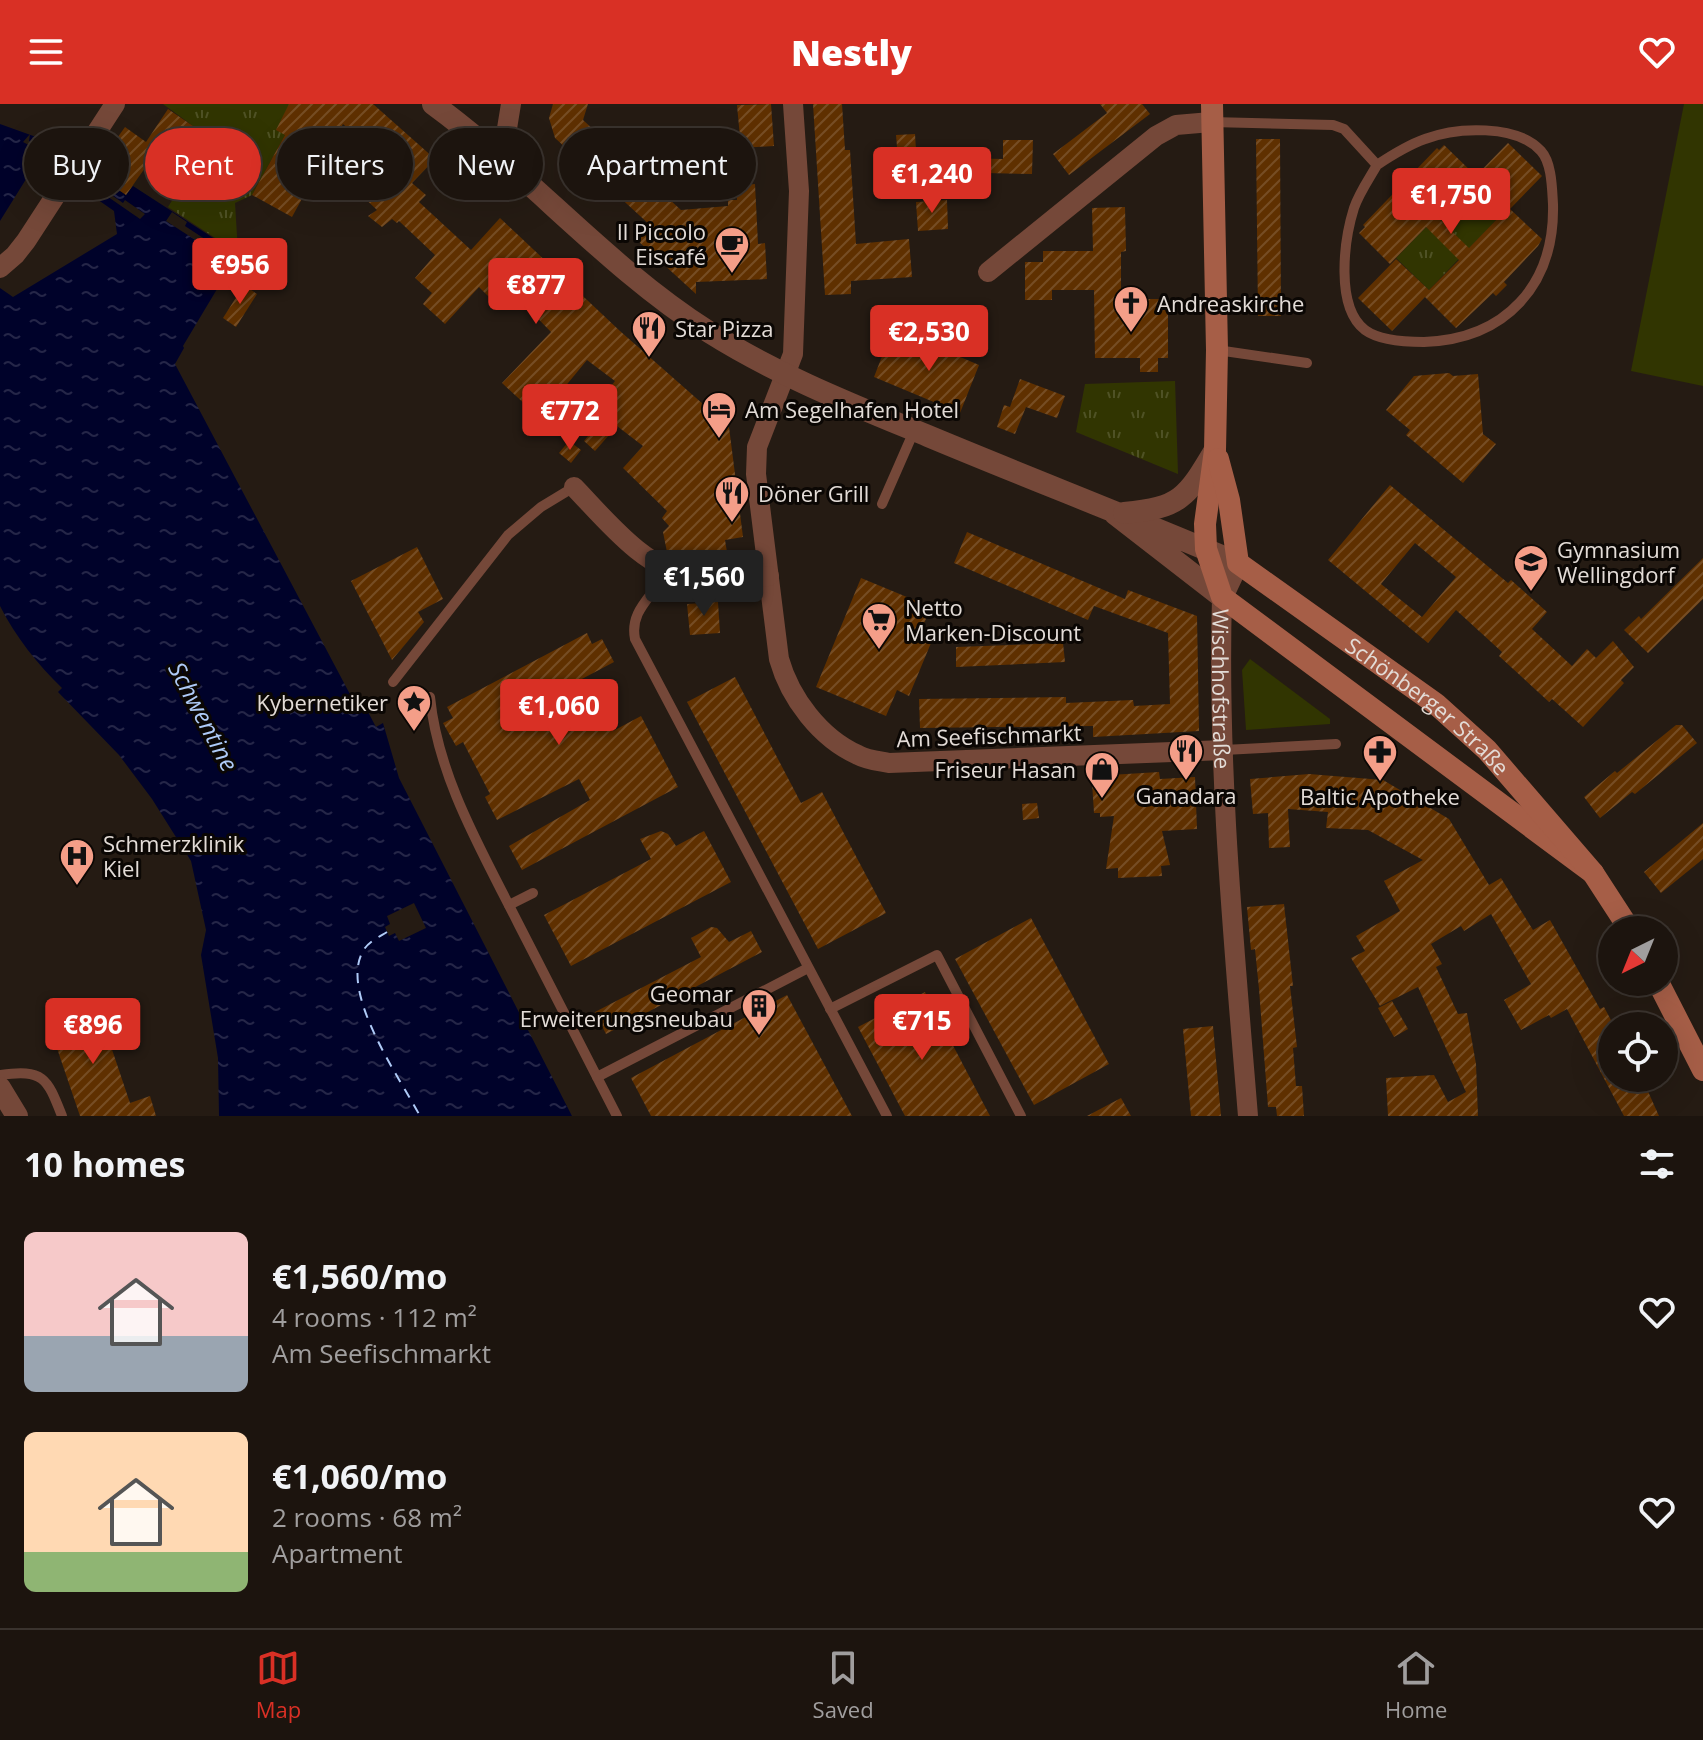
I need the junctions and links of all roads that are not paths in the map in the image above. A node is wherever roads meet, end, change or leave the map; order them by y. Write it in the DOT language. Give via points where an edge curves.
graph roads {
  1 [pos="115,104"];
  2 [pos="433,104"];
  3 [pos="511,104"];
  4 [pos="793,104"];
  5 [pos="1211,113"];
  6 [pos="463,128"];
  7 [pos="507,128"];
  8 [pos="1377,165"];
  9 [pos="543,197"];
  10 [pos="0,268"];
  11 [pos="988,272"];
  12 [pos="1217,350"];
  13 [pos="1307,363"];
  14 [pos="786,376"];
  15 [pos="914,431"];
  16 [pos="1215,450"];
  17 [pos="574,487"];
  18 [pos="882,504"];
  19 [pos="1115,514"];
  20 [pos="1206,549"];
  21 [pos="1238,563"];
  22 [pos="667,570"];
  23 [pos="769,576"];
  24 [pos="1222,597"];
  25 [pos="393,682"];
  26 [pos="430,697"];
  27 [pos="1336,744"];
  28 [pos="1224,750"];
  29 [pos="1593,873"];
  30 [pos="533,893"];
  31 [pos="509,905"];
  32 [pos="1621,916"];
  33 [pos="808,968"];
  34 [pos="1665,996"];
  35 [pos="830,1009"];
  36 [pos="1703,1070"];
  37 [pos="0,1075"];
  38 [pos="597,1077"];
  39 [pos="0,1088"];
  40 [pos="17,1116"];
  41 [pos="62,1116"];
  42 [pos="617,1116"];
  43 [pos="887,1116"];
  44 [pos="1021,1116"];
  45 [pos="1248,1116"];
  1 -- 10 [label="street" via="20,249"];
  2 -- 6 [label="street, Schönberger Straße"];
  3 -- 7 [label="street"];
  4 -- 14 [label="street, Am Seefischmarkt" via="799,191 793,354"];
  5 -- 8 [label="lane" via="1333,125 1344,129"];
  5 -- 11 [label="street" via="1156,136"];
  5 -- 12 [label="main road, Wischhofstraße"];
  8 -- 8 [label="lane" via="1400,150 1449,132 1501,133 1522,138 1542,152 1550,174 1553,223 1550,249 1531,292 1516,308 1471,334 1449,340 1398,341 1364,329 1347,298 1346,243 1355,205"];
  9 -- 14 [label="street, Schönberger Straße" via="646,288"];
  12 -- 13 [label="lane"];
  12 -- 16 [label="main road, Wischhofstraße"];
  14 -- 15 [label="street, Schönberger Straße"];
  14 -- 23 [label="street, Am Seefischmarkt" via="757,447"];
  15 -- 18 [label="lane"];
  15 -- 19 [label="street, Schönberger Straße"];
  16 -- 19 [label="street, Schönberger Straße" via="1191,491 1165,508"];
  16 -- 20 [label="main road, Wischhofstraße" via="1206,504"];
  16 -- 21 [label="main road"];
  17 -- 22 [label="street"];
  17 -- 25 [label="lane" via="508,535"];
  19 -- 20 [label="street, Schönberger Straße"];
  19 -- 24 [label="street, Schönberger Straße"];
  20 -- 21 [label="street, Schönberger Straße"];
  20 -- 24 [label="main road, Wischhofstraße"];
  21 -- 24 [label="street"];
  21 -- 29 [label="main road, Schönberger Straße" via="1436,704 1487,750"];
  22 -- 23 [label="street" via="719,579"];
  22 -- 33 [label="lane" via="639,610 635,639"];
  23 -- 28 [label="street, Am Seefischmarkt" via="784,678 821,730 860,757 889,763"];
  24 -- 28 [label="street, Wischhofstraße"];
  24 -- 29 [label="main road, Schönberger Straße"];
  26 -- 31 [label="lane" via="450,781"];
  27 -- 28 [label="lane, Am Seefischmarkt"];
  28 -- 45 [label="street, Wischhofstraße"];
  29 -- 32 [label="main road, Schönberger Straße"];
  30 -- 31 [label="lane"];
  31 -- 38 [label="lane"];
  33 -- 35 [label="lane"];
  33 -- 38 [label="lane"];
  34 -- 36 [label="main road"];
  35 -- 43 [label="lane"];
  35 -- 44 [label="lane" via="937,955"];
  37 -- 41 [label="lane" via="33,1073 48,1082"];
  38 -- 42 [label="lane"];
  39 -- 40 [label="street"];
}
